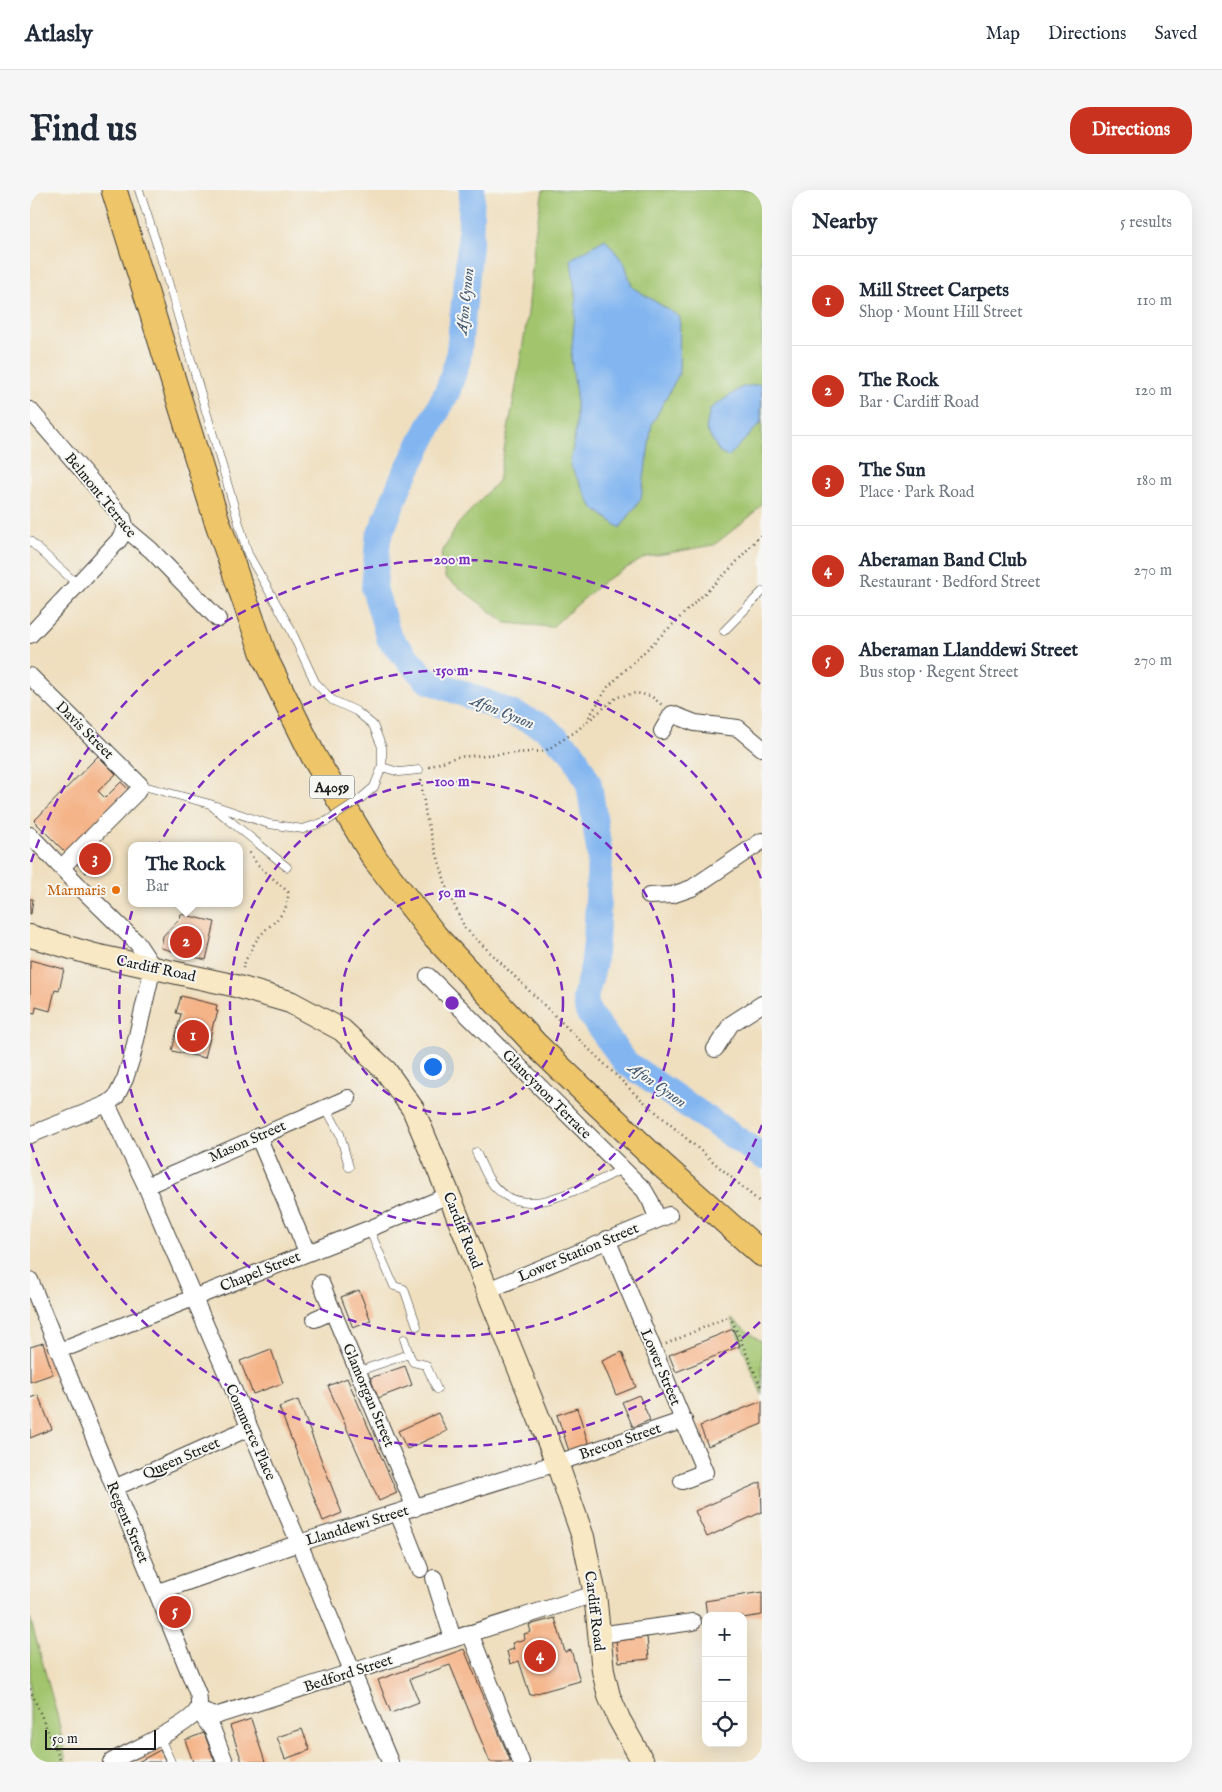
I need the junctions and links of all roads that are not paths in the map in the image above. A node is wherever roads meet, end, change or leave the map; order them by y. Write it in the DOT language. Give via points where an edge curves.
graph roads {
  1 [pos="114,190"];
  2 [pos="138,190"];
  3 [pos="30,410"];
  4 [pos="126,529"];
  5 [pos="30,541"];
  6 [pos="78,585"];
  7 [pos="762,592"];
  8 [pos="218,619"];
  9 [pos="724,631"];
  10 [pos="30,635"];
  11 [pos="30,676"];
  12 [pos="662,731"];
  13 [pos="762,748"];
  14 [pos="382,767"];
  15 [pos="419,770"];
  16 [pos="140,785"];
  17 [pos="210,804"];
  18 [pos="30,834"];
  19 [pos="762,841"];
  20 [pos="62,867"];
  21 [pos="288,867"];
  22 [pos="650,896"];
  23 [pos="30,936"];
  24 [pos="154,967"];
  25 [pos="428,976"];
  26 [pos="762,1004"];
  27 [pos="715,1049"];
  28 [pos="348,1098"];
  29 [pos="107,1104"];
  30 [pos="326,1108"];
  31 [pos="30,1136"];
  32 [pos="258,1136"];
  33 [pos="476,1152"];
  34 [pos="349,1167"];
  35 [pos="622,1168"];
  36 [pos="146,1186"];
  37 [pos="449,1195"];
  38 [pos="663,1216"];
  39 [pos="369,1229"];
  40 [pos="607,1239"];
  41 [pos="307,1252"];
  42 [pos="762,1254"];
  43 [pos="30,1280"];
  44 [pos="321,1283"];
  45 [pos="488,1290"];
  46 [pos="192,1298"];
  47 [pos="333,1312"];
  48 [pos="315,1319"];
  49 [pos="417,1326"];
  50 [pos="404,1339"];
  51 [pos="71,1346"];
  52 [pos="409,1354"];
  53 [pos="359,1371"];
  54 [pos="438,1390"];
  55 [pos="684,1420"];
  56 [pos="249,1428"];
  57 [pos="557,1463"];
  58 [pos="682,1482"];
  59 [pos="114,1488"];
  60 [pos="415,1508"];
  61 [pos="398,1513"];
  62 [pos="299,1543"];
  63 [pos="420,1569"];
  64 [pos="434,1578"];
  65 [pos="158,1592"];
  66 [pos="595,1594"];
  67 [pos="693,1622"];
  68 [pos="470,1633"];
  69 [pos="598,1635"];
  70 [pos="453,1639"];
  71 [pos="354,1672"];
  72 [pos="198,1710"];
  73 [pos="159,1736"];
  74 [pos="111,1762"];
  75 [pos="171,1762"];
  76 [pos="225,1762"];
  77 [pos="390,1762"];
  78 [pos="521,1762"];
  79 [pos="643,1762"];
  1 -- 42 [label="main road, A4059" via="216,518 265,658 314,758 375,859 435,936 535,1044 662,1165"];
  2 -- 14 [label="lane" via="248,554 289,626 314,682 332,700 356,711 373,726 382,747"];
  3 -- 4 [label="street, Belmont Terrace" via="123,518"];
  4 -- 6 [label="street"];
  4 -- 8 [label="street, Belmont Terrace"];
  5 -- 6 [label="lane"];
  6 -- 10 [label="street"];
  7 -- 9 [label="lane"];
  11 -- 16 [label="street, Davis Street"];
  12 -- 13 [label="street" via="672,714 695,723 738,728"];
  14 -- 15 [label="lane" via="399,772"];
  14 -- 17 [label="lane, bridge" via="374,787 359,800 327,820 303,829 269,824"];
  16 -- 17 [label="lane"];
  16 -- 20 [label="street" via="137,792"];
  17 -- 21 [label="lane"];
  18 -- 20 [label="street"];
  19 -- 22 [label="street" via="692,888 672,895"];
  20 -- 24 [label="street" via="138,943"];
  23 -- 24 [label="main road, Cardiff Road" via="95,956"];
  24 -- 29 [label="street" via="125,1079 116,1097"];
  24 -- 37 [label="main road, Cardiff Road" via="290,1002 342,1030 386,1071 413,1109"];
  25 -- 35 [label="street, Glancynon Terrace"];
  26 -- 27 [label="street" via="731,1024"];
  28 -- 30 [label="street, Mason Street"];
  29 -- 31 [label="street"];
  29 -- 36 [label="street, Commerce Place"];
  30 -- 32 [label="street, Mason Street"];
  30 -- 34 [label="lane" via="340,1134"];
  32 -- 36 [label="street, Mason Street"];
  32 -- 41 [label="street"];
  33 -- 35 [label="lane" via="495,1187 507,1197 521,1201 546,1200 611,1176"];
  35 -- 38 [label="street, Glancynon Terrace"];
  36 -- 46 [label="street, Commerce Place"];
  37 -- 39 [label="street, Chapel Street"];
  37 -- 45 [label="main road, Cardiff Road"];
  38 -- 40 [label="street, Lower Station Street"];
  39 -- 41 [label="street, Chapel Street"];
  39 -- 49 [label="lane" via="394,1286 404,1289"];
  40 -- 45 [label="street, Lower Station Street"];
  40 -- 55 [label="street, Lower Street"];
  41 -- 46 [label="street, Chapel Street"];
  43 -- 59 [label="street, Regent Street"];
  44 -- 47 [label="street, Glamorgan Street"];
  45 -- 57 [label="main road, Cardiff Road"];
  46 -- 51 [label="street, Chapel Street"];
  46 -- 56 [label="street, Commerce Place"];
  47 -- 48 [label="street"];
  47 -- 53 [label="street, Glamorgan Street"];
  50 -- 52 [label="lane"];
  52 -- 53 [label="lane"];
  52 -- 54 [label="lane" via="413,1362 426,1365"];
  53 -- 60 [label="street, Glamorgan Street"];
  55 -- 57 [label="street, Brecon Street"];
  55 -- 58 [label="street, Lower Street" via="705,1472"];
  56 -- 59 [label="street, Queen Street"];
  56 -- 62 [label="street, Commerce Place"];
  57 -- 60 [label="street, Llanddewi Street"];
  57 -- 66 [label="main road, Cardiff Road" via="583,1537"];
  59 -- 65 [label="street, Regent Street"];
  60 -- 61 [label="street, Llanddewi Street"];
  61 -- 62 [label="street, Llanddewi Street"];
  61 -- 63 [label="street"];
  62 -- 65 [label="street, Llanddewi Street"];
  62 -- 71 [label="street, Commerce Place"];
  64 -- 70 [label="street"];
  65 -- 72 [label="street, Regent Street" via="198,1694"];
  66 -- 68 [label="street, Bedford Street"];
  66 -- 69 [label="main road, Cardiff Road"];
  67 -- 69 [label="street"];
  68 -- 70 [label="street, Bedford Street"];
  68 -- 78 [label="street"];
  69 -- 79 [label="main road, Cardiff Road" via="609,1696"];
  70 -- 71 [label="street, Bedford Street"];
  71 -- 72 [label="street, Bedford Street" via="215,1716"];
  71 -- 77 [label="street, Commerce Place"];
  72 -- 73 [label="street"];
  72 -- 76 [label="street, Regent Street" via="213,1731"];
  73 -- 74 [label="street"];
  73 -- 75 [label="lane"];
}
